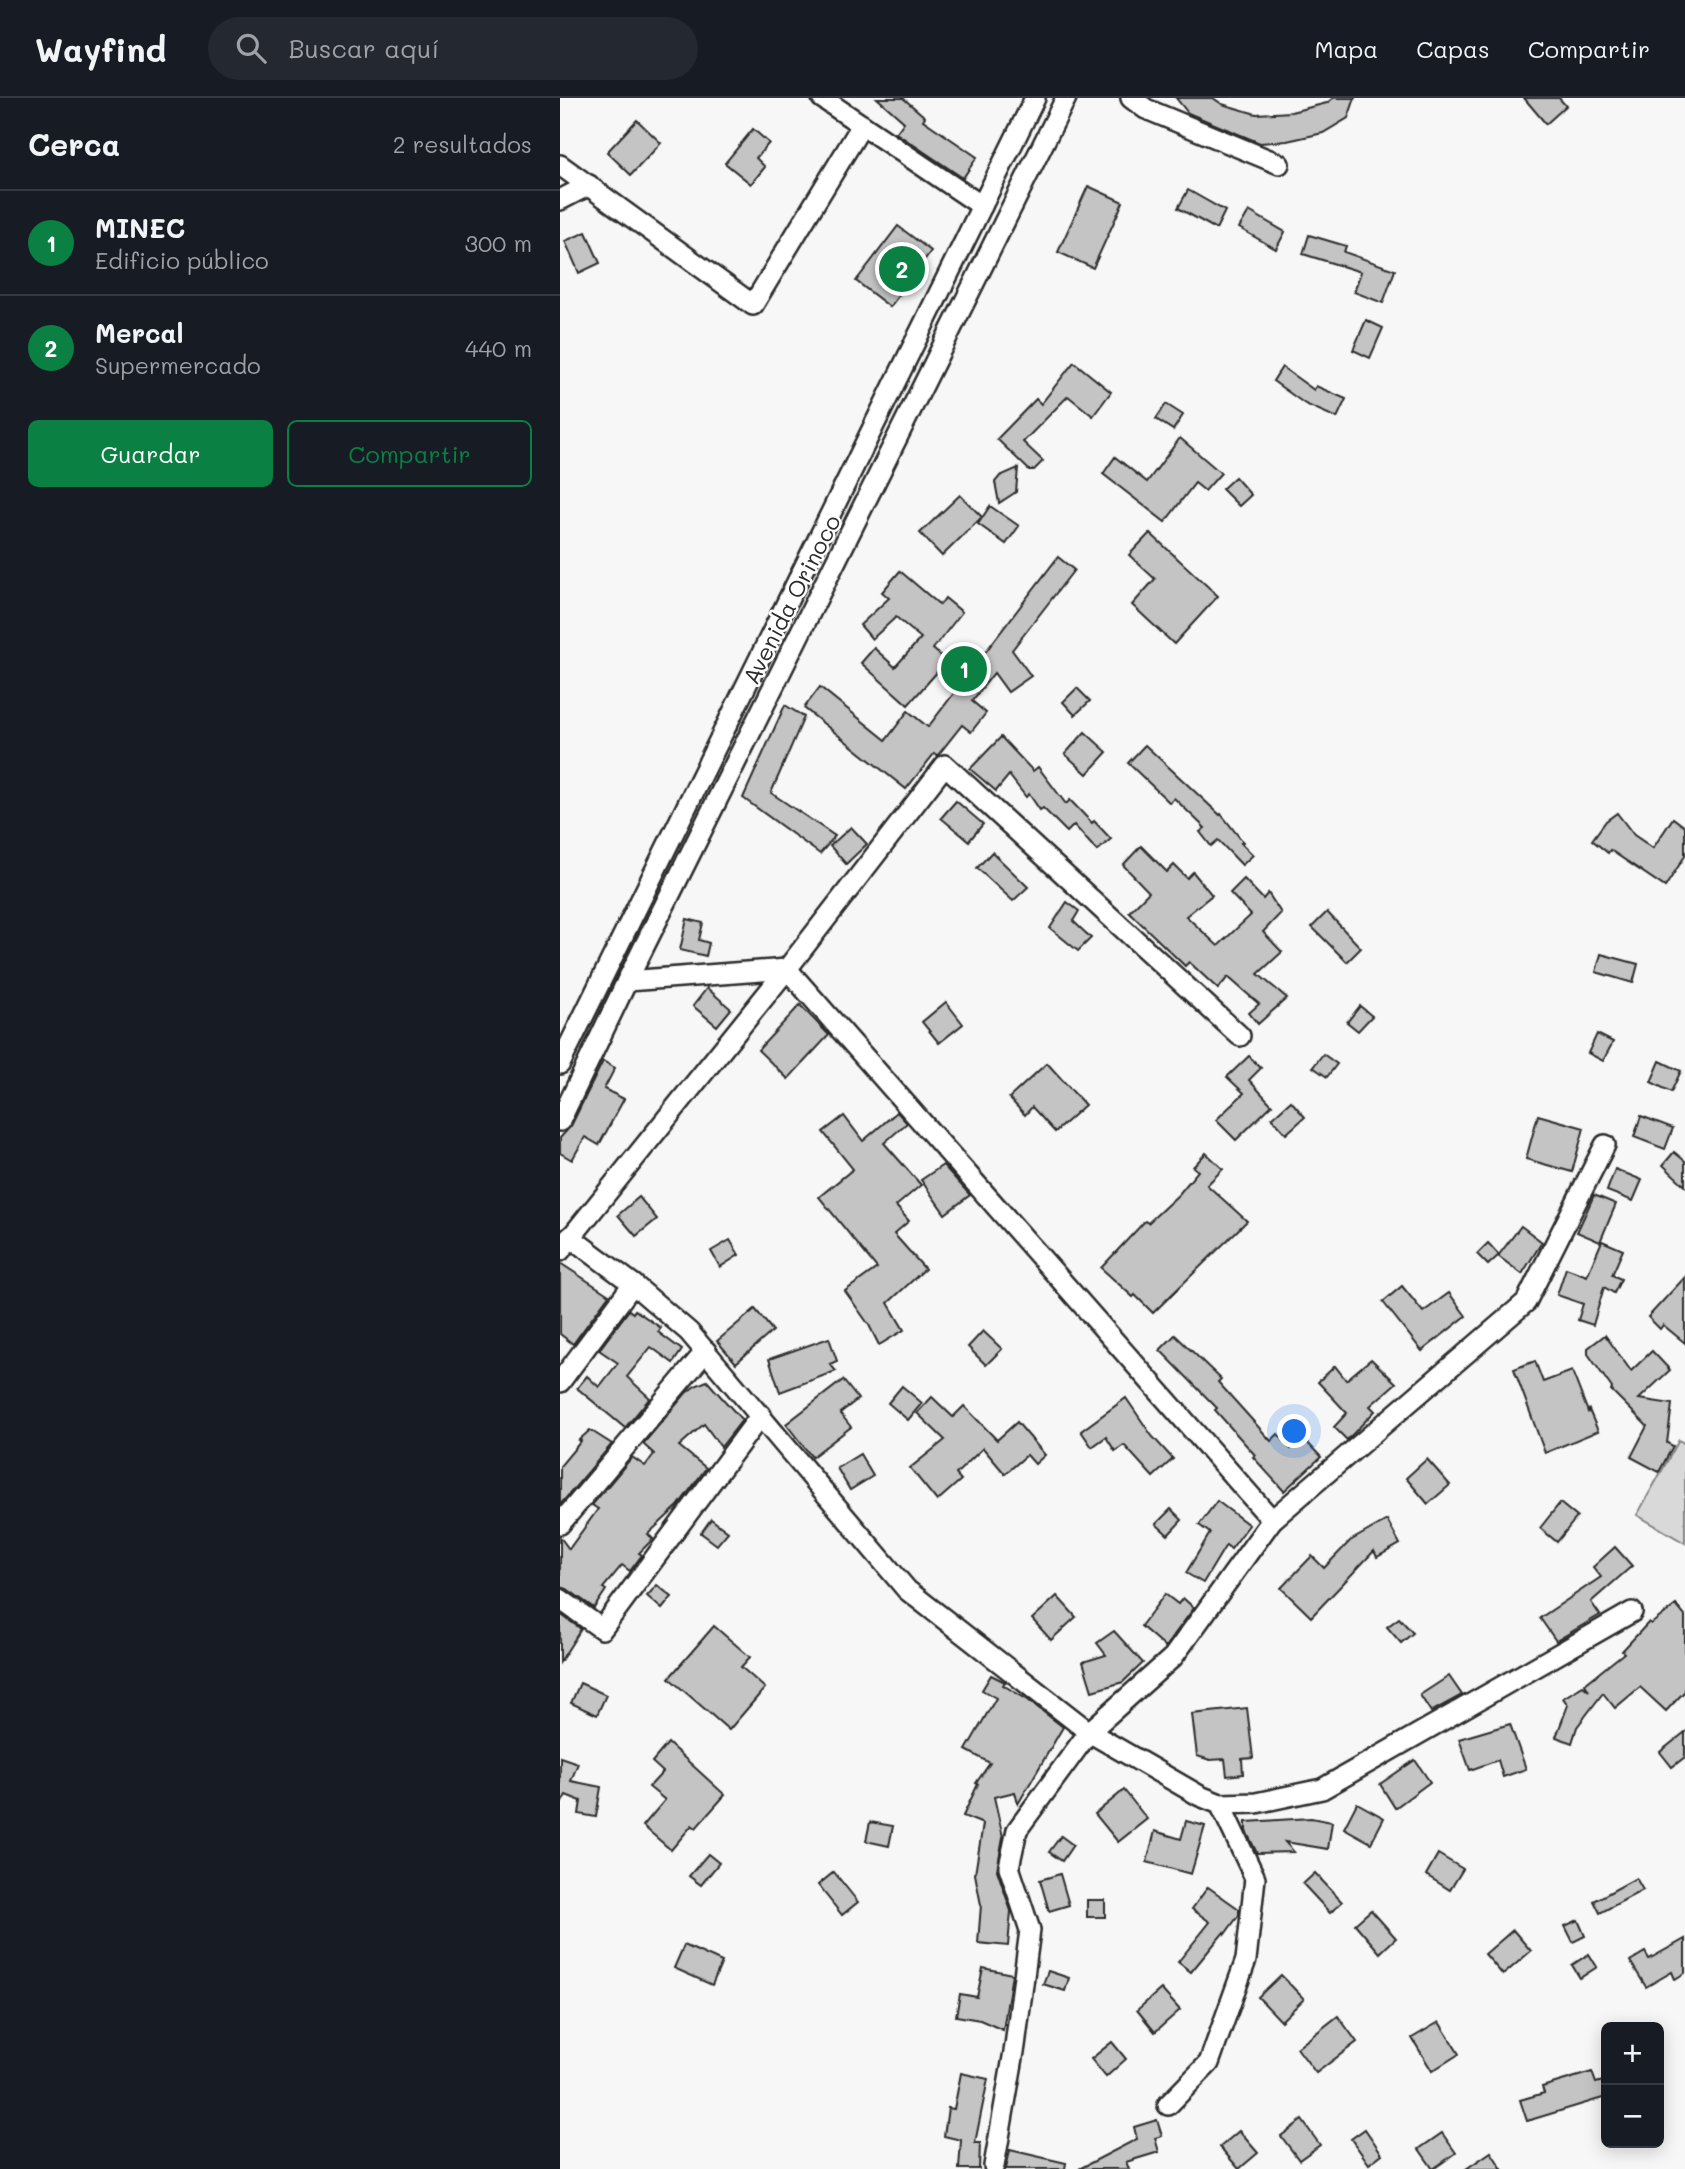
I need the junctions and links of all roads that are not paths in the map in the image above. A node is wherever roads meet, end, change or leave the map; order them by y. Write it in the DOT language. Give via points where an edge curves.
graph roads {
  1 [pos="822,98"];
  2 [pos="1035,98"];
  3 [pos="1066,98"];
  4 [pos="1131,98"];
  5 [pos="862,125"];
  6 [pos="1279,164"];
  7 [pos="560,165"];
  8 [pos="589,185"];
  9 [pos="560,200"];
  10 [pos="982,206"];
  11 [pos="787,969"];
  12 [pos="627,981"];
  13 [pos="1240,1036"];
  14 [pos="560,1064"];
  15 [pos="560,1121"];
  16 [pos="1605,1145"];
  17 [pos="565,1244"];
  18 [pos="634,1284"];
  19 [pos="706,1352"];
  20 [pos="560,1382"];
  21 [pos="761,1415"];
  22 [pos="1272,1520"];
  23 [pos="560,1524"];
  24 [pos="560,1599"];
  25 [pos="1632,1612"];
  26 [pos="1089,1732"];
  27 [pos="1220,1804"];
  28 [pos="1168,2105"];
  29 [pos="994,2166"];
  1 -- 5 [label="street"];
  2 -- 10 [label="street, Avenida Orinoco"];
  3 -- 12 [label="street, Avenida Orinoco"];
  4 -- 6 [label="street" via="1146,109"];
  5 -- 8 [label="street" via="753,305"];
  5 -- 10 [label="street"];
  7 -- 8 [label="street"];
  8 -- 9 [label="street"];
  10 -- 14 [label="street, Avenida Orinoco"];
  11 -- 12 [label="street"];
  11 -- 13 [label="street" via="945,765"];
  11 -- 17 [label="street"];
  11 -- 22 [label="street"];
  12 -- 15 [label="street, Avenida Orinoco"];
  16 -- 22 [label="street" via="1526,1302"];
  17 -- 18 [label="street"];
  18 -- 19 [label="street"];
  18 -- 20 [label="street"];
  19 -- 21 [label="street"];
  19 -- 23 [label="street"];
  21 -- 24 [label="street" via="602,1629"];
  21 -- 26 [label="street" via="907,1590"];
  22 -- 26 [label="street" via="1173,1657"];
  25 -- 27 [label="street" via="1322,1789 1256,1803"];
  26 -- 27 [label="street"];
  26 -- 29 [label="street" via="1017,1830 1009,1867 1030,1930"];
  27 -- 28 [label="street" via="1255,1878 1246,1960 1209,2063"];
}
